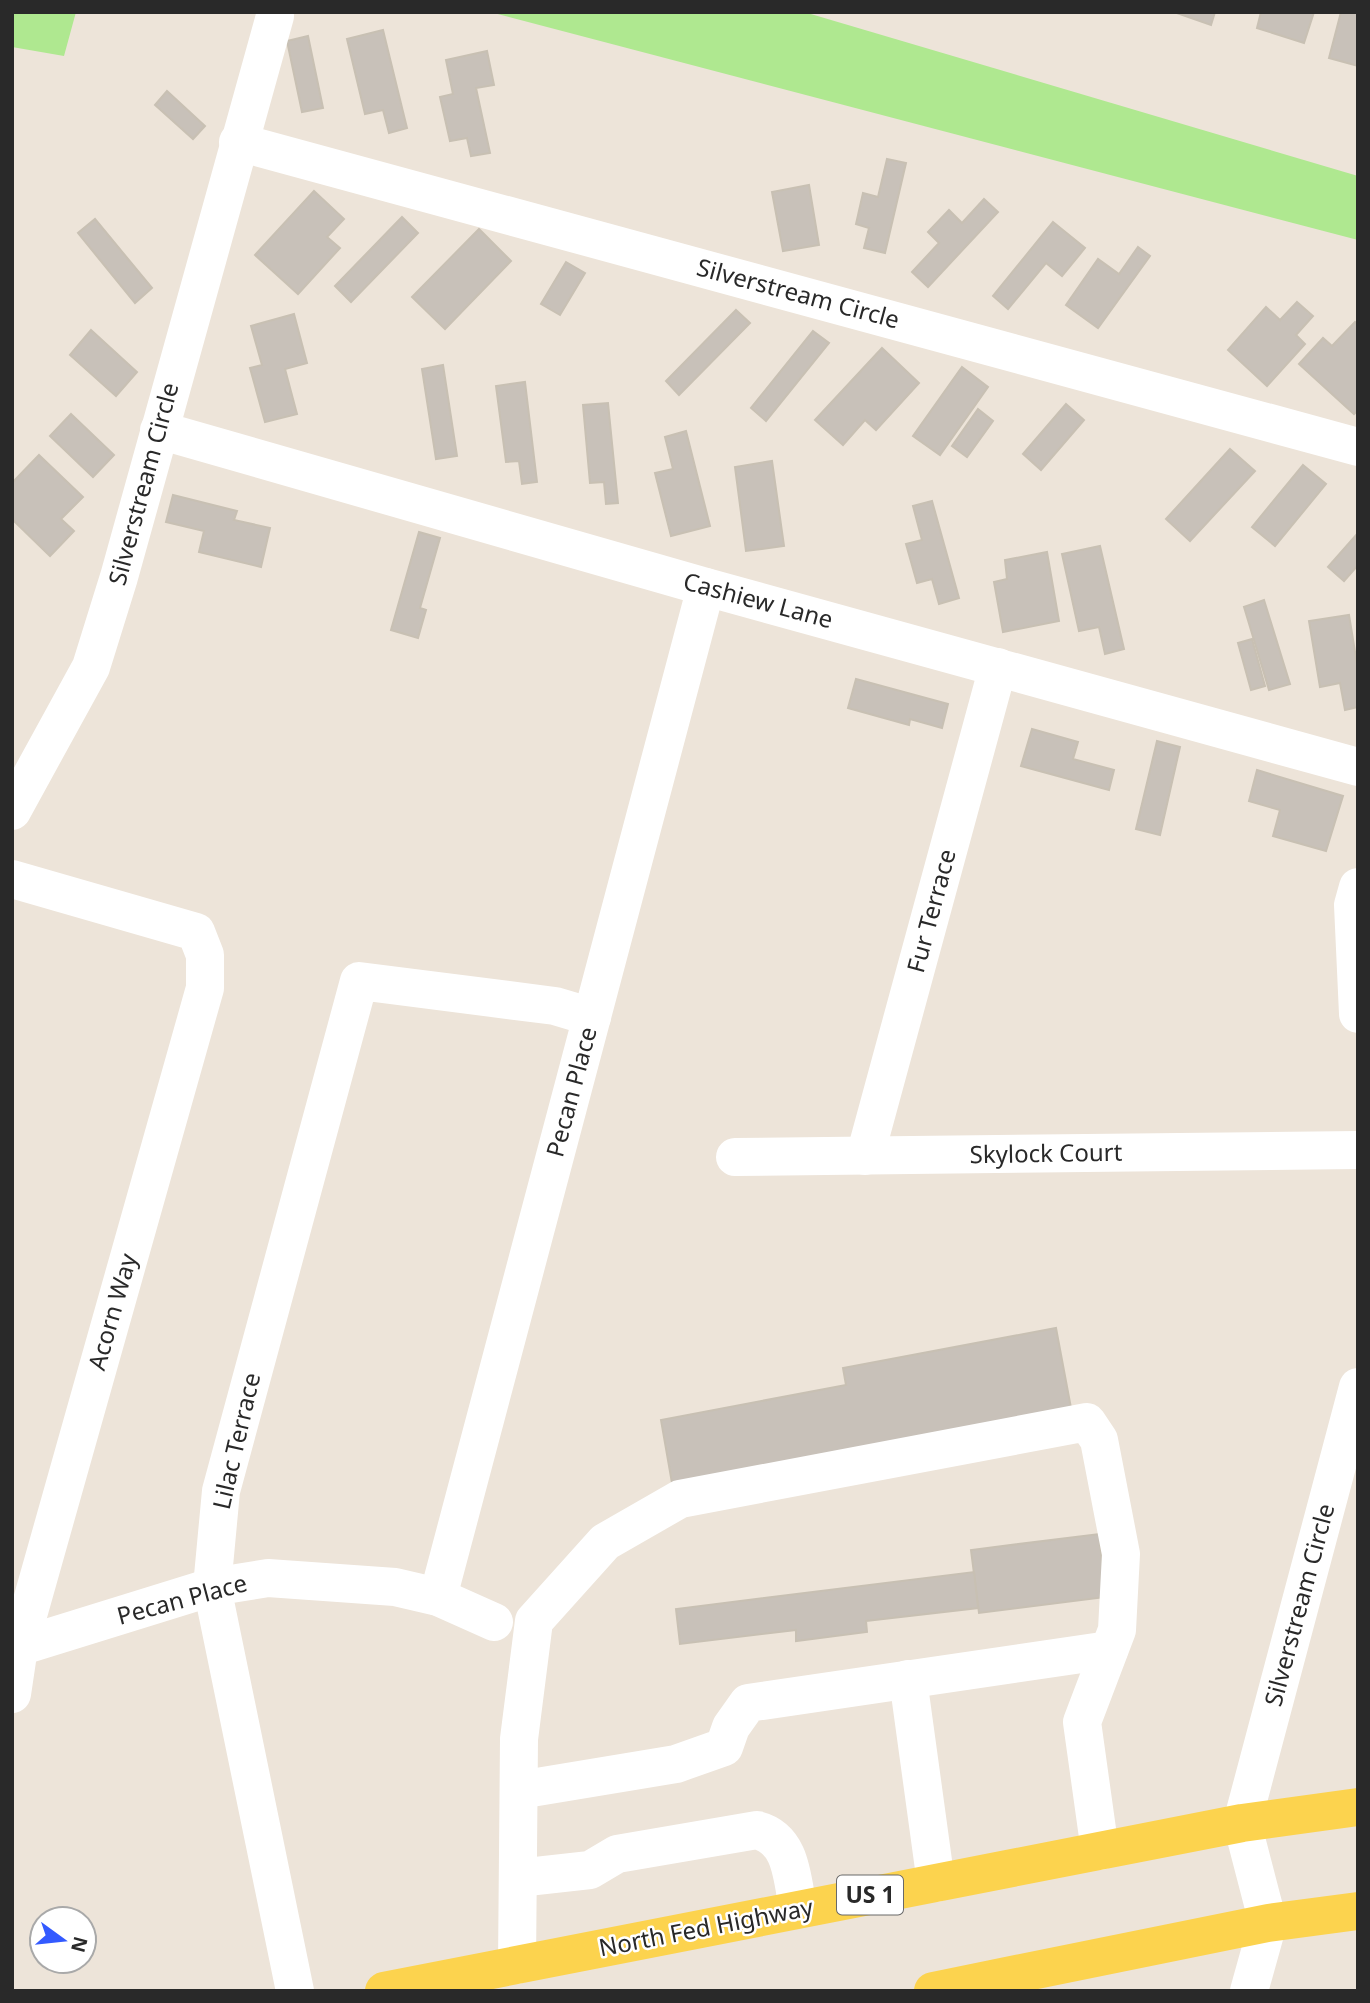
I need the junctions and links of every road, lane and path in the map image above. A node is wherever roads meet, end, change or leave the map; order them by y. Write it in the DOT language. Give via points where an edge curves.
graph roads {
  1 [pos="275,16"];
  2 [pos="238,142"];
  3 [pos="159,430"];
  4 [pos="1358,447"];
  5 [pos="706,587"];
  6 [pos="998,667"];
  7 [pos="1358,767"];
  8 [pos="12,811"];
  9 [pos="12,879"];
  10 [pos="1358,887"];
  11 [pos="1358,1014"];
  12 [pos="592,1017"];
  13 [pos="1358,1150"];
  14 [pos="865,1156"];
  15 [pos="735,1157"];
  16 [pos="1358,1387"];
  17 [pos="212,1587"];
  18 [pos="438,1597"];
  19 [pos="494,1622"];
  20 [pos="15,1648"];
  21 [pos="1109,1650"];
  22 [pos="908,1679"];
  23 [pos="12,1694"];
  24 [pos="519,1790"];
  25 [pos="1358,1807"];
  26 [pos="1242,1823"];
  27 [pos="1100,1851"];
  28 [pos="518,1878"];
  29 [pos="936,1883"];
  30 [pos="799,1909"];
  31 [pos="1358,1911"];
  32 [pos="1268,1923"];
  33 [pos="517,1965"];
  34 [pos="295,1991"];
  35 [pos="384,1991"];
  36 [pos="933,1991"];
  37 [pos="1250,1991"];
  1 -- 2 [label="street, Silverstream Circle"];
  2 -- 3 [label="street, Silverstream Circle"];
  2 -- 4 [label="street, Silverstream Circle"];
  3 -- 5 [label="street, Cashiew Lane"];
  3 -- 8 [label="street, Silverstream Circle" via="91,667"];
  5 -- 6 [label="street, Cashiew Lane"];
  5 -- 12 [label="street, Pecan Place"];
  6 -- 7 [label="street, Cashiew Lane"];
  6 -- 14 [label="street, Fur Terrace"];
  9 -- 20 [label="street, Acorn Way" via="196,932 205,955 205,988"];
  10 -- 11 [label="street" via="1353,905"];
  12 -- 17 [label="street, Lilac Terrace" via="555,1006 359,981 221,1491"];
  12 -- 18 [label="street, Pecan Place"];
  13 -- 14 [label="street, Skylock Court"];
  14 -- 15 [label="street, Skylock Court"];
  16 -- 26 [label="street, Silverstream Circle"];
  17 -- 18 [label="street, Pecan Place" via="268,1578 317,1580 395,1587"];
  17 -- 20 [label="street, Pecan Place"];
  17 -- 34 [label="street, Lilac Terrace"];
  18 -- 19 [label="street, Pecan Place"];
  20 -- 23 [label="street, Acorn Way"];
  21 -- 22 [label="street"];
  21 -- 24 [label="street" via="1117,1630 1121,1554 1099,1440 1087,1422 680,1499 605,1542 534,1620 519,1739"];
  21 -- 27 [label="street" via="1082,1722"];
  22 -- 24 [label="street" via="748,1703 724,1747 676,1764"];
  22 -- 29 [label="street"];
  24 -- 28 [label="street"];
  25 -- 26 [label="main road, North Fed Highway / US 1"];
  26 -- 27 [label="main road, North Fed Highway / US 1"];
  26 -- 32 [label="street"];
  27 -- 29 [label="main road, North Fed Highway / US 1"];
  28 -- 30 [label="street" via="590,1870 617,1854 757,1830 772,1834 785,1849"];
  28 -- 33 [label="street"];
  29 -- 30 [label="main road, North Fed Highway / US 1"];
  30 -- 33 [label="main road, North Fed Highway / US 1"];
  31 -- 32 [label="main road"];
  32 -- 36 [label="main road"];
  32 -- 37 [label="street"];
  33 -- 35 [label="main road, North Fed Highway / US 1"];
}
